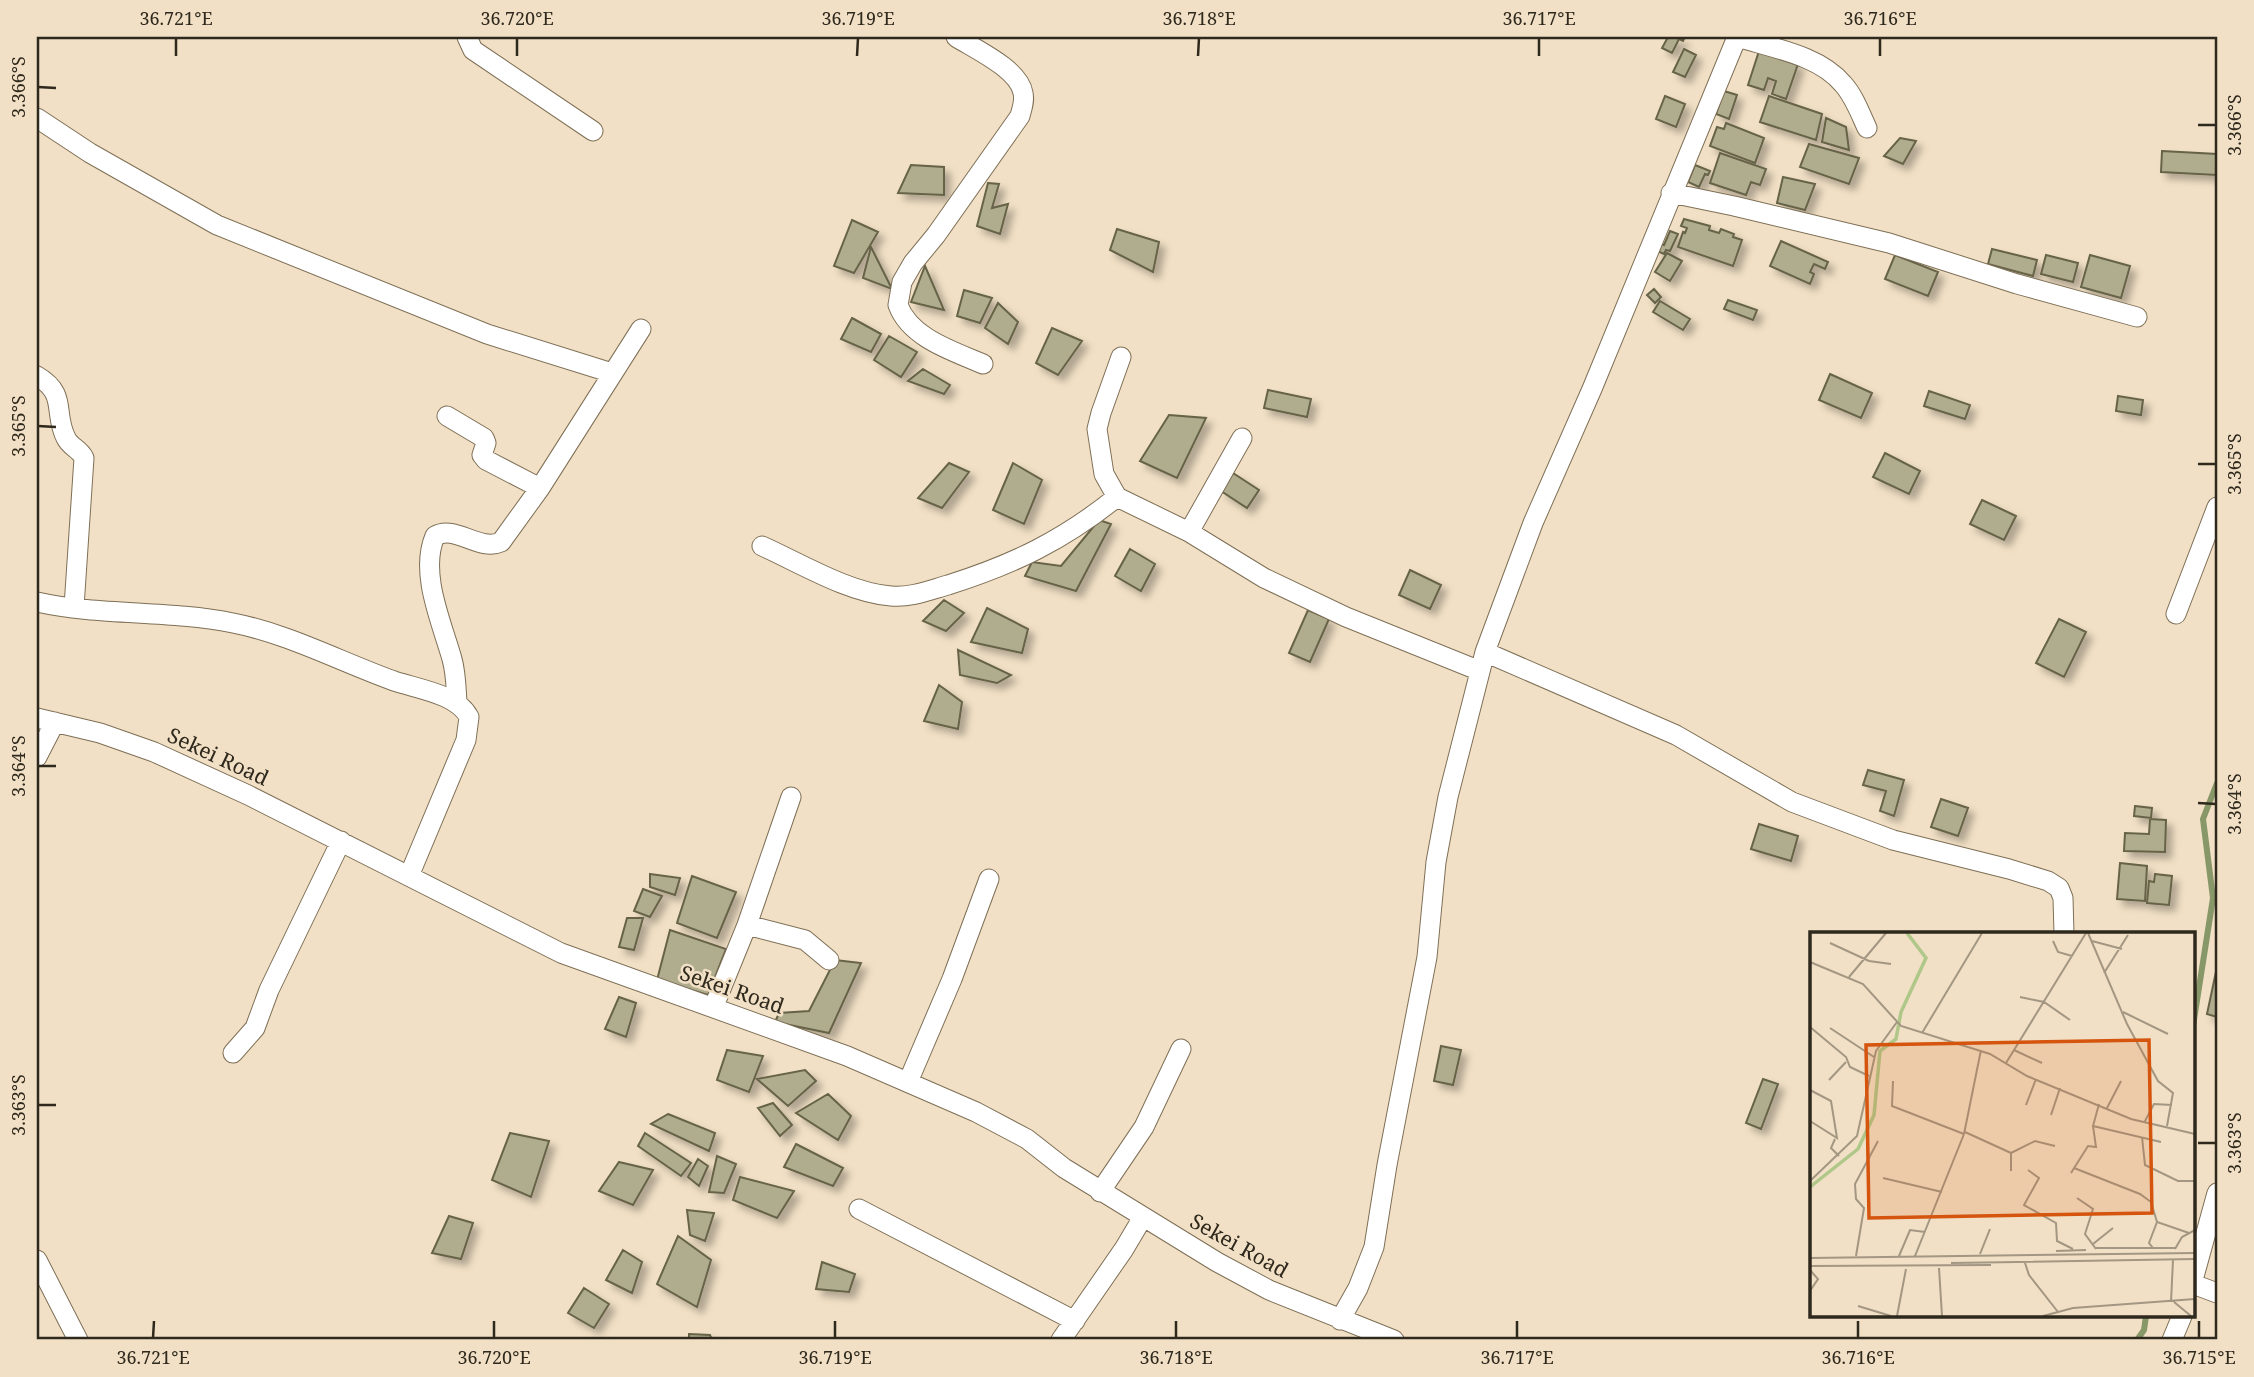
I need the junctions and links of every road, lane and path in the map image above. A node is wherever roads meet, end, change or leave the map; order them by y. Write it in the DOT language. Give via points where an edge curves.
graph roads {
  1 [pos="467,37"];
  2 [pos="956,37"];
  3 [pos="1737,37"];
  4 [pos="37,118"];
  5 [pos="1867,128"];
  6 [pos="593,131"];
  7 [pos="1671,193"];
  8 [pos="2137,317"];
  9 [pos="641,329"];
  10 [pos="1121,357"];
  11 [pos="983,363"];
  12 [pos="612,373"];
  13 [pos="37,376"];
  14 [pos="447,416"];
  15 [pos="1242,438"];
  16 [pos="540,488"];
  17 [pos="1117,497"];
  18 [pos="2217,507"];
  19 [pos="1189,532"];
  20 [pos="762,546"];
  21 [pos="37,602"];
  22 [pos="74,607"];
  23 [pos="2176,614"];
  24 [pos="1483,662"];
  25 [pos="457,702"];
  26 [pos="46,720"];
  27 [pos="37,757"];
  28 [pos="791,797"];
  29 [pos="341,841"];
  30 [pos="410,876"];
  31 [pos="989,879"];
  32 [pos="747,925"];
  33 [pos="2064,932"];
  34 [pos="829,960"];
  35 [pos="714,1006"];
  36 [pos="1181,1049"];
  37 [pos="233,1053"];
  38 [pos="908,1082"];
  39 [pos="1100,1192"];
  40 [pos="2217,1194"];
  41 [pos="859,1209"];
  42 [pos="1143,1217"];
  43 [pos="37,1260"];
  44 [pos="2194,1278"];
  45 [pos="2194,1282"];
  46 [pos="2217,1293"];
  47 [pos="2181,1318"];
  48 [pos="1339,1320"];
  49 [pos="1075,1321"];
  50 [pos="78,1340"];
  51 [pos="1061,1340"];
  52 [pos="1394,1340"];
  53 [pos="2172,1340"];
  1 -- 6 [label="street" via="473,50"];
  2 -- 11 [label="street" via="1006,68 1020,84 1024,96 1020,116 913,263 902,282 898,305 914,329"];
  3 -- 5 [label="street" via="1820,65 1842,83"];
  3 -- 7 [label="street"];
  4 -- 12 [label="street" via="217,225 487,334"];
  7 -- 8 [label="street" via="1889,243"];
  7 -- 24 [label="street" via="1533,523"];
  9 -- 12 [label="street"];
  10 -- 17 [label="street" via="1097,429 1104,474"];
  12 -- 16 [label="street"];
  13 -- 22 [label="street" via="53,388 65,436 84,458"];
  14 -- 16 [label="street" via="484,438 482,455 486,460"];
  15 -- 19 [label="street"];
  16 -- 25 [label="street" via="497,544 446,532 432,541 431,588 455,672"];
  17 -- 19 [label="street"];
  17 -- 20 [label="street" via="1083,524 1029,555 988,572 893,597 864,590"];
  18 -- 23 [label="street"];
  19 -- 24 [label="street" via="1264,578 1346,617"];
  21 -- 22 [label="street"];
  22 -- 25 [label="street" via="184,614 237,624"];
  24 -- 33 [label="street" via="1676,734 1792,802 1893,840 2048,881 2059,888 2063,898"];
  24 -- 48 [label="street" via="1448,797 1425,969 1374,1247 1359,1288"];
  25 -- 30 [label="street" via="469,717 466,740"];
  26 -- 27 [label="street"];
  26 -- 29 [label="street, Sekei Road" via="154,752"];
  28 -- 32 [label="street"];
  29 -- 30 [label="street, Sekei Road"];
  29 -- 37 [label="street" via="255,1028"];
  30 -- 35 [label="street, Sekei Road" via="561,953"];
  31 -- 38 [label="street"];
  32 -- 34 [label="street" via="805,940"];
  32 -- 35 [label="street"];
  35 -- 38 [label="street, Sekei Road"];
  36 -- 39 [label="street" via="1144,1127"];
  38 -- 39 [label="street, Sekei Road" via="1027,1139"];
  39 -- 42 [label="street, Sekei Road"];
  40 -- 44 [label="street"];
  41 -- 49 [label="street"];
  42 -- 48 [label="street, Sekei Road" via="1269,1290"];
  42 -- 49 [label="street"];
  43 -- 50 [label="street"];
  45 -- 46 [label="street"];
  47 -- 53 [label="street"];
  48 -- 52 [label="street, Sekei Road"];
  49 -- 51 [label="street"];
}
